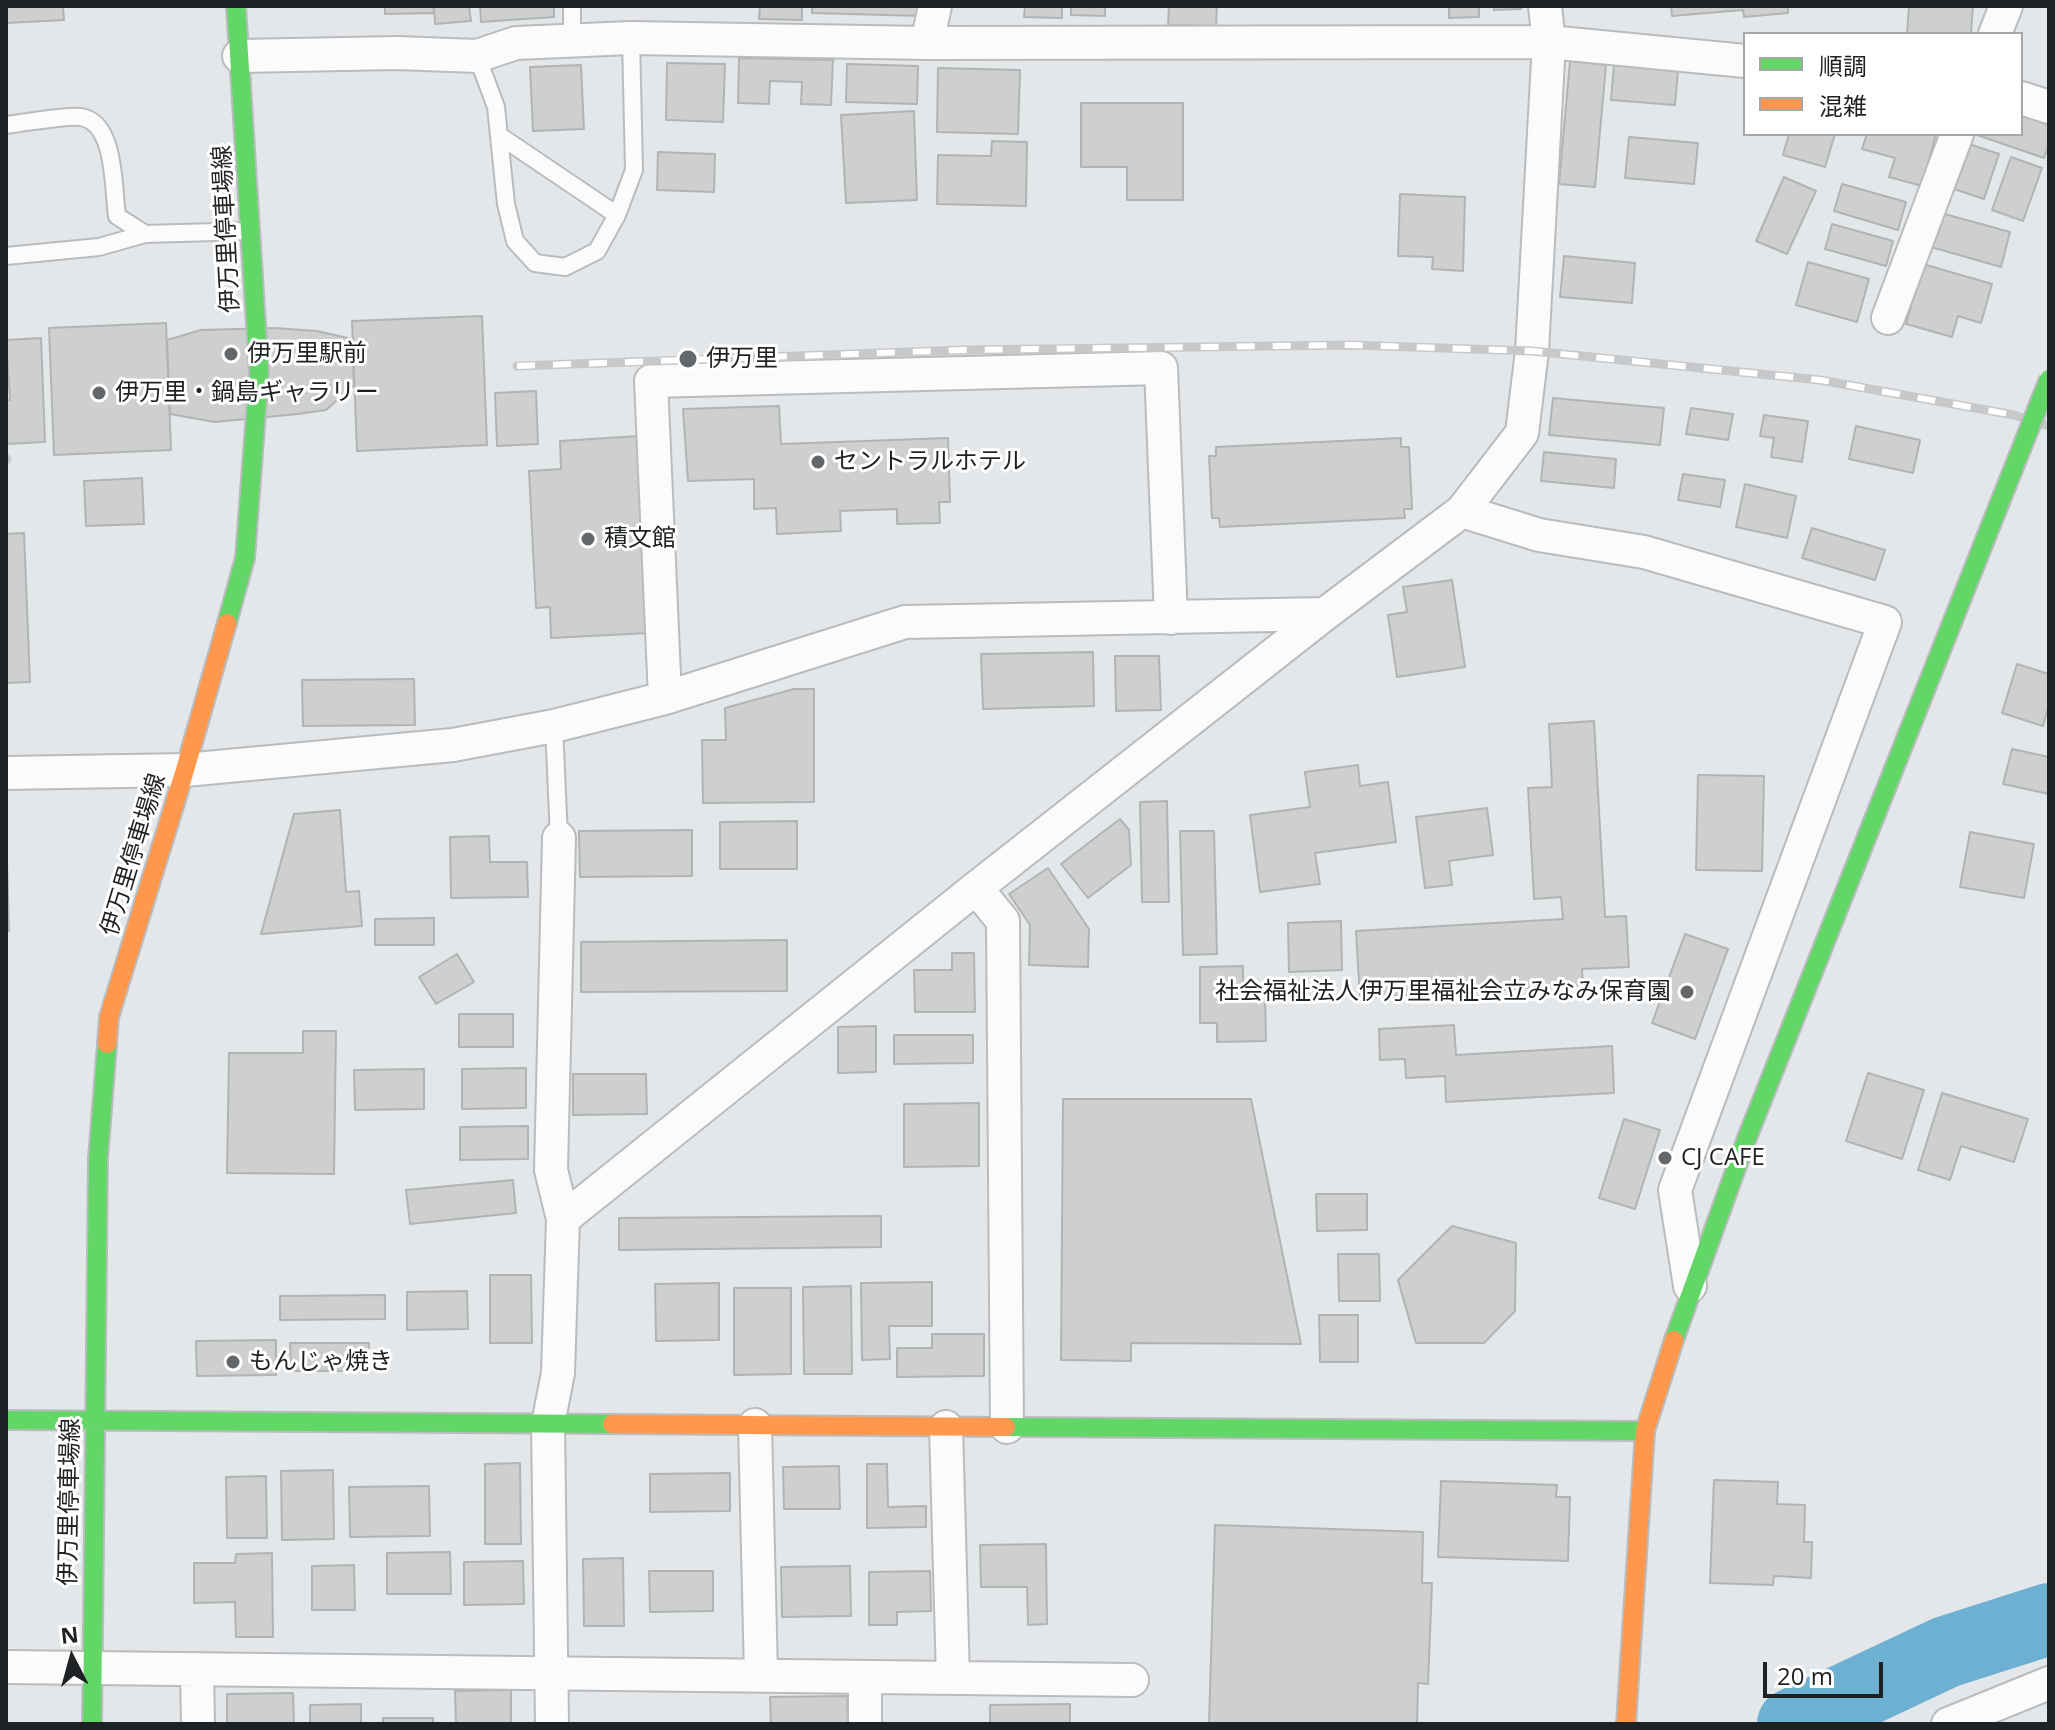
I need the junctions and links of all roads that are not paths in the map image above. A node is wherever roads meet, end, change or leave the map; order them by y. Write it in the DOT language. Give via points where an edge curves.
graph roads {
  1 [pos="236,6"];
  2 [pos="572,6"];
  3 [pos="935,6"];
  4 [pos="1545,6"];
  5 [pos="2006,6"];
  6 [pos="1996,32"];
  7 [pos="631,38"];
  8 [pos="572,41"];
  9 [pos="1549,42"];
  10 [pos="927,43"];
  11 [pos="239,56"];
  12 [pos="477,56"];
  13 [pos="1743,61"];
  14 [pos="2023,99"];
  15 [pos="2049,107"];
  16 [pos="6,125"];
  17 [pos="500,136"];
  18 [pos="1956,136"];
  19 [pos="617,215"];
  20 [pos="117,216"];
  21 [pos="252,230"];
  22 [pos="145,234"];
  23 [pos="99,247"];
  24 [pos="6,256"];
  25 [pos="1888,318"];
  26 [pos="2049,379"];
  27 [pos="1462,511"];
  28 [pos="1325,614"];
  29 [pos="1171,618"];
  30 [pos="665,698"];
  31 [pos="554,726"];
  32 [pos="185,770"];
  33 [pos="6,773"];
  34 [pos="559,838"];
  35 [pos="976,888"];
  36 [pos="563,1219"];
  37 [pos="1691,1288"];
  38 [pos="6,1420"];
  39 [pos="95,1420"];
  40 [pos="548,1424"];
  41 [pos="755,1425"];
  42 [pos="946,1427"];
  43 [pos="1007,1427"];
  44 [pos="1645,1431"];
  45 [pos="6,1667"];
  46 [pos="92,1668"];
  47 [pos="197,1669"];
  48 [pos="552,1673"];
  49 [pos="761,1675"];
  50 [pos="865,1677"];
  51 [pos="953,1678"];
  52 [pos="1132,1680"];
  53 [pos="2049,1683"];
  54 [pos="92,1724"];
  55 [pos="198,1724"];
  56 [pos="552,1724"];
  57 [pos="865,1724"];
  58 [pos="1626,1724"];
  59 [pos="1948,1724"];
  1 -- 11 [label="street, 伊万里停車場線"];
  2 -- 8 [label="lane"];
  3 -- 10 [label="street"];
  4 -- 9 [label="street"];
  5 -- 6 [label="street"];
  7 -- 8 [label="street"];
  7 -- 10 [label="street"];
  7 -- 19 [label="lane" via="634,170"];
  8 -- 12 [label="street" via="516,43"];
  9 -- 10 [label="street"];
  9 -- 13 [label="street"];
  9 -- 27 [label="street" via="1532,351 1522,433"];
  11 -- 12 [label="street"];
  11 -- 21 [label="street, 伊万里停車場線"];
  12 -- 17 [label="lane" via="496,107"];
  14 -- 15 [label="street"];
  16 -- 20 [label="lane" via="81,117 98,126 107,139"];
  17 -- 19 [label="lane"];
  17 -- 19 [label="lane" via="515,241 535,263 565,267 597,251"];
  18 -- 25 [label="street"];
  20 -- 22 [label="lane"];
  20 -- 23 [label="lane"];
  21 -- 22 [label="lane"];
  21 -- 32 [label="street, 伊万里停車場線" via="259,373 245,558"];
  22 -- 23 [label="lane"];
  23 -- 24 [label="lane"];
  26 -- 37 [label="street, bridge"];
  27 -- 28 [label="street"];
  27 -- 37 [label="street" via="1539,535 1644,552 1885,622 1675,1190"];
  28 -- 29 [label="street"];
  28 -- 35 [label="street"];
  29 -- 30 [label="street" via="905,622"];
  29 -- 30 [label="street" via="1161,368 651,381"];
  30 -- 31 [label="street"];
  31 -- 32 [label="street" via="453,745"];
  31 -- 34 [label="lane"];
  32 -- 33 [label="street"];
  32 -- 39 [label="street, 伊万里停車場線" via="109,1017 98,1159"];
  34 -- 36 [label="street" via="551,1170"];
  35 -- 36 [label="street"];
  35 -- 43 [label="street" via="1003,921"];
  36 -- 40 [label="street" via="558,1373"];
  37 -- 44 [label="street"];
  38 -- 39 [label="street"];
  39 -- 40 [label="street"];
  39 -- 46 [label="street, 伊万里停車場線"];
  40 -- 41 [label="street"];
  40 -- 48 [label="street"];
  41 -- 42 [label="street"];
  41 -- 49 [label="street"];
  42 -- 43 [label="street"];
  42 -- 51 [label="street"];
  43 -- 44 [label="street"];
  44 -- 58 [label="street"];
  45 -- 46 [label="street"];
  46 -- 47 [label="street"];
  46 -- 54 [label="street, 伊万里停車場線"];
  47 -- 48 [label="street"];
  47 -- 55 [label="street"];
  48 -- 49 [label="street"];
  48 -- 56 [label="street"];
  49 -- 50 [label="street"];
  50 -- 51 [label="street"];
  50 -- 57 [label="street"];
  51 -- 52 [label="street"];
  53 -- 59 [label="street"];
}
